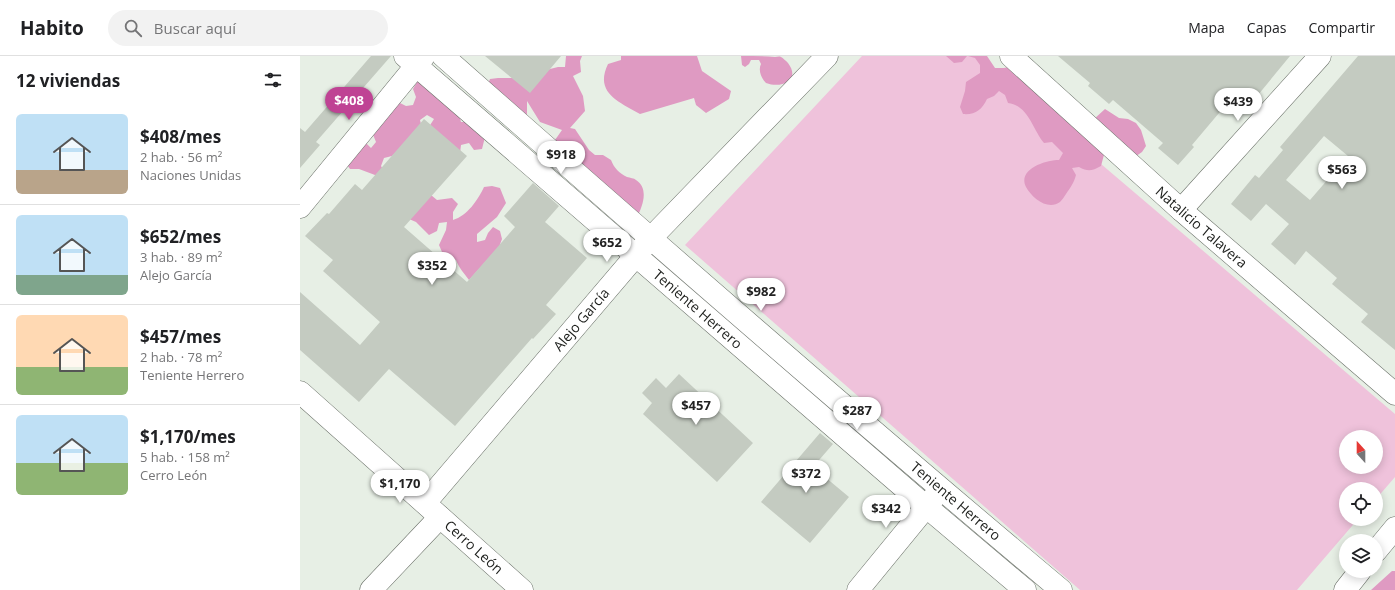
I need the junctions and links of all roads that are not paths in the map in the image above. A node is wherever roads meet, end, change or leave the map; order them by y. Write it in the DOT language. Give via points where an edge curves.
graph roads {
  1 [pos="443,56"];
  2 [pos="827,56"];
  3 [pos="1011,56"];
  4 [pos="1320,56"];
  5 [pos="415,59"];
  6 [pos="555,155"];
  7 [pos="541,174"];
  8 [pos="300,207"];
  9 [pos="1181,210"];
  10 [pos="650,239"];
  11 [pos="636,256"];
  12 [pos="300,392"];
  13 [pos="1395,394"];
  14 [pos="851,412"];
  15 [pos="837,429"];
  16 [pos="941,489"];
  17 [pos="926,507"];
  18 [pos="432,510"];
  19 [pos="1395,528"];
  20 [pos="1383,543"];
  21 [pos="1354,578"];
  22 [pos="371,590"];
  23 [pos="522,590"];
  24 [pos="858,590"];
  25 [pos="1025,590"];
  26 [pos="1061,590"];
  27 [pos="1345,590"];
  1 -- 6 [label="street, Teniente Herrero"];
  2 -- 10 [label="street, Alejo García"];
  3 -- 9 [label="street, Natalicio Talavera"];
  4 -- 9 [label="street"];
  5 -- 7 [label="street, Teniente Herrero"];
  5 -- 8 [label="street"];
  6 -- 7 [label="street"];
  6 -- 10 [label="street, Teniente Herrero"];
  7 -- 11 [label="street, Teniente Herrero"];
  9 -- 13 [label="street, Natalicio Talavera"];
  10 -- 11 [label="street, Alejo García"];
  10 -- 14 [label="street, Teniente Herrero"];
  11 -- 15 [label="street, Teniente Herrero"];
  11 -- 18 [label="street, Alejo García"];
  12 -- 18 [label="street, Cerro León"];
  14 -- 15 [label="street"];
  14 -- 16 [label="street, Teniente Herrero"];
  15 -- 17 [label="street, Teniente Herrero"];
  16 -- 17 [label="street"];
  16 -- 26 [label="street, Teniente Herrero"];
  17 -- 24 [label="street"];
  17 -- 25 [label="street, Teniente Herrero"];
  18 -- 22 [label="street, Alejo García"];
  18 -- 23 [label="street, Cerro León"];
  19 -- 20 [label="street"];
  21 -- 27 [label="street"];
}
